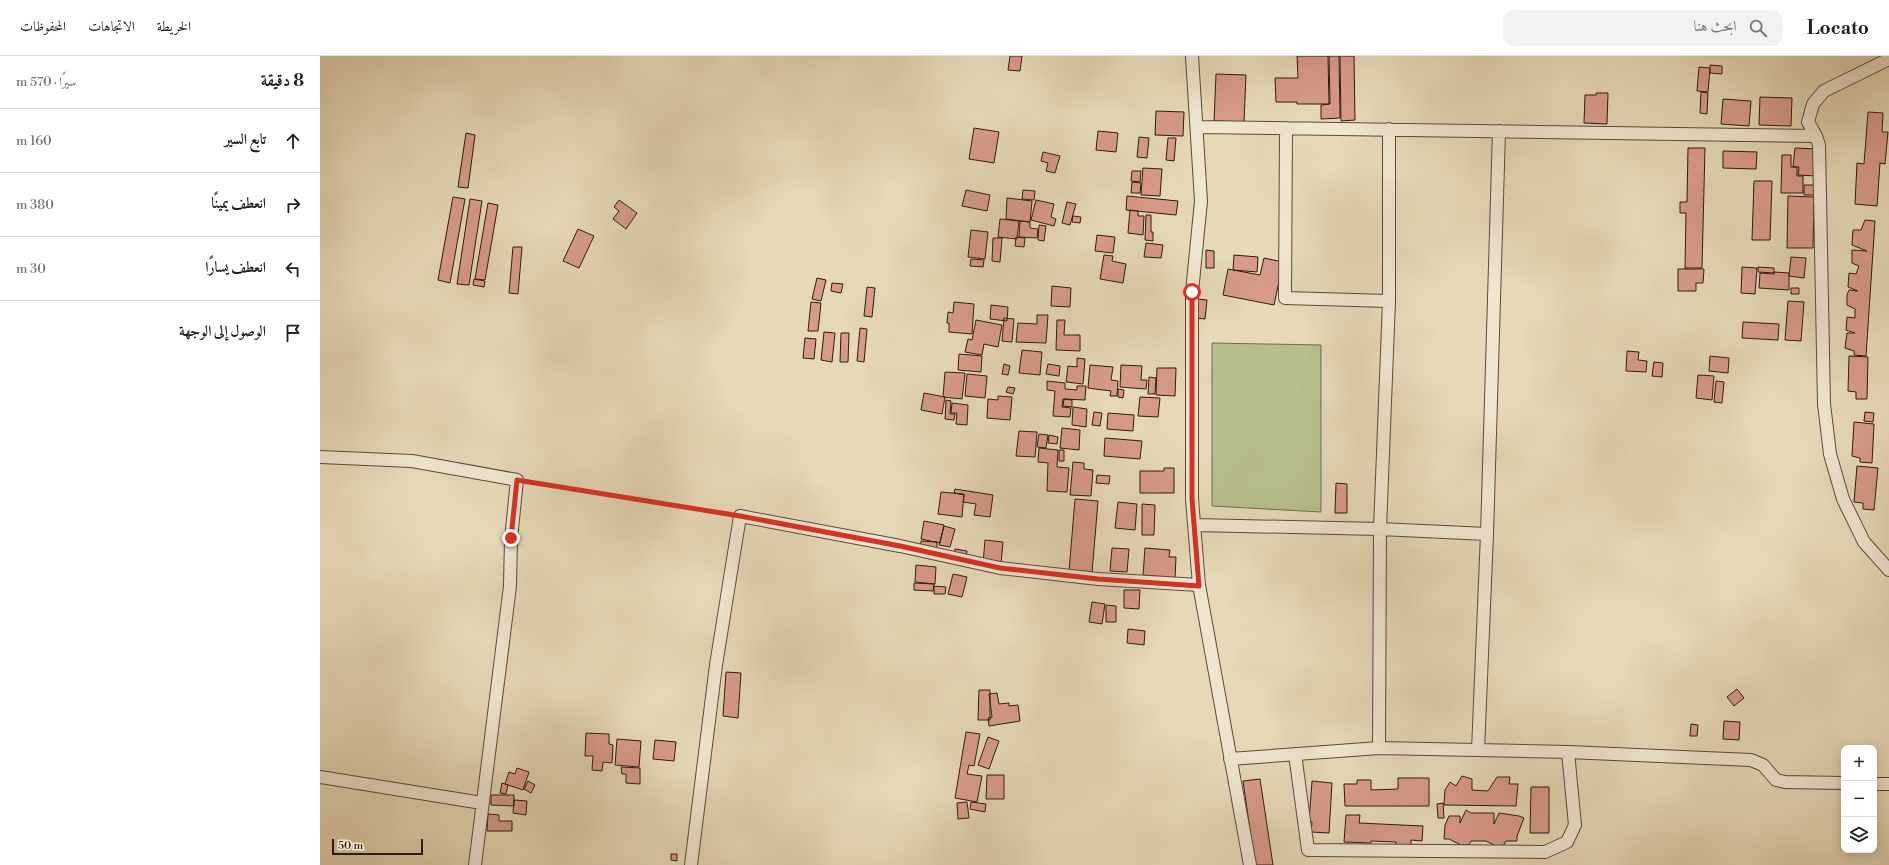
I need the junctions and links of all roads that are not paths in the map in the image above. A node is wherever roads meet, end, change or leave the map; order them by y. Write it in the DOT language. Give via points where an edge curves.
graph roads {
  1 [pos="1192,56"];
  2 [pos="1889,59"];
  3 [pos="1197,127"];
  4 [pos="1286,128"];
  5 [pos="1389,129"];
  6 [pos="1499,131"];
  7 [pos="1816,136"];
  8 [pos="1389,301"];
  9 [pos="320,457"];
  10 [pos="1195,525"];
  11 [pos="1380,529"];
  12 [pos="1487,534"];
  13 [pos="1889,570"];
  14 [pos="1199,586"];
  15 [pos="1379,748"];
  16 [pos="1478,750"];
  17 [pos="1568,752"];
  18 [pos="1295,754"];
  19 [pos="1230,759"];
  20 [pos="320,777"];
  21 [pos="1841,783"];
  22 [pos="1877,784"];
  23 [pos="1889,784"];
  24 [pos="482,803"];
  25 [pos="475,865"];
  26 [pos="691,865"];
  27 [pos="1250,865"];
  1 -- 3 [label="street"];
  2 -- 7 [label="street" via="1824,92 1813,104 1808,122"];
  3 -- 4 [label="street"];
  3 -- 10 [label="street" via="1201,201 1192,292 1192,499"];
  4 -- 5 [label="street"];
  4 -- 8 [label="street" via="1285,298"];
  5 -- 6 [label="street"];
  5 -- 8 [label="street"];
  6 -- 7 [label="street"];
  6 -- 12 [label="street"];
  7 -- 13 [label="street" via="1819,145 1824,404 1830,454 1843,499 1864,542"];
  8 -- 11 [label="street"];
  9 -- 24 [label="street" via="412,461 517,480 511,538 510,586"];
  10 -- 11 [label="street"];
  10 -- 14 [label="street"];
  11 -- 12 [label="street"];
  11 -- 15 [label="street"];
  12 -- 16 [label="street"];
  14 -- 19 [label="street"];
  14 -- 26 [label="street" via="1098,579 1000,568 740,516 716,665"];
  15 -- 16 [label="street"];
  15 -- 18 [label="street"];
  16 -- 17 [label="street"];
  17 -- 18 [label="street" via="1575,825 1567,842 1546,852 1308,850"];
  17 -- 21 [label="street" via="1751,760 1763,765 1776,780"];
  18 -- 19 [label="street"];
  19 -- 27 [label="street"];
  20 -- 24 [label="street"];
  22 -- 23 [label="street"];
  24 -- 25 [label="street"];
}
